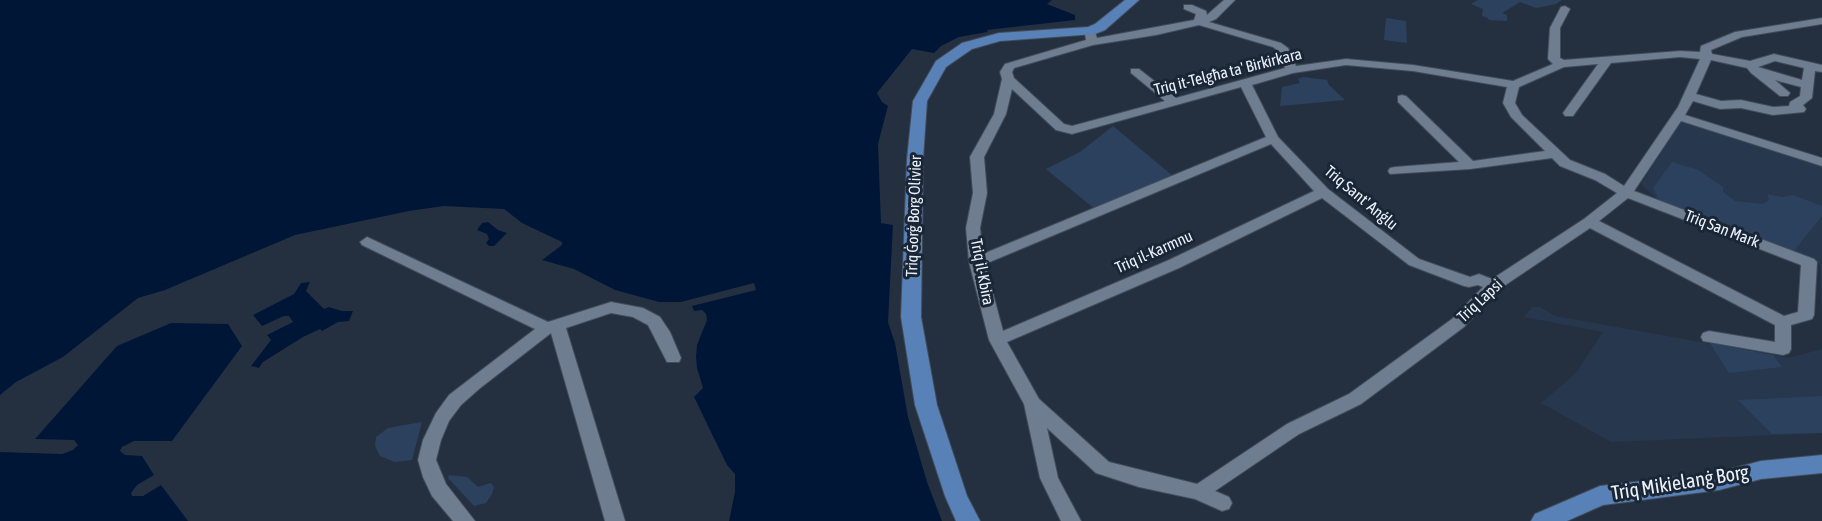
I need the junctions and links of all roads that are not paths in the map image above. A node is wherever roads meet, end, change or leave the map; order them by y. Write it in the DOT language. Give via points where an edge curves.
graph roads {
  1 [pos="1133,0"];
  2 [pos="1230,0"];
  3 [pos="1188,7"];
  4 [pos="1565,9"];
  5 [pos="1200,21"];
  6 [pos="1822,21"];
  7 [pos="1091,37"];
  8 [pos="1707,56"];
  9 [pos="1606,62"];
  10 [pos="1562,64"];
  11 [pos="1816,67"];
  12 [pos="1753,68"];
  13 [pos="1292,70"];
  14 [pos="1135,71"];
  15 [pos="1008,79"];
  16 [pos="1246,84"];
  17 [pos="1514,85"];
  18 [pos="1806,85"];
  19 [pos="1784,93"];
  20 [pos="1402,99"];
  21 [pos="1175,102"];
  22 [pos="1683,106"];
  23 [pos="1569,113"];
  24 [pos="1273,139"];
  25 [pos="1553,154"];
  26 [pos="1822,162"];
  27 [pos="1470,165"];
  28 [pos="1395,171"];
  29 [pos="1323,192"];
  30 [pos="1626,193"];
  31 [pos="1589,222"];
  32 [pos="367,242"];
  33 [pos="977,262"];
  34 [pos="1489,290"];
  35 [pos="1783,321"];
  36 [pos="552,327"];
  37 [pos="1709,337"];
  38 [pos="997,340"];
  39 [pos="673,358"];
  40 [pos="1033,404"];
  41 [pos="1822,464"];
  42 [pos="1199,492"];
  43 [pos="1222,503"];
  44 [pos="465,521"];
  45 [pos="615,521"];
  46 [pos="968,521"];
  47 [pos="1071,521"];
  48 [pos="1543,521"];
  1 -- 7 [label="main road"];
  2 -- 5 [label="street" via="1212,17"];
  3 -- 5 [label="street" via="1202,13"];
  4 -- 10 [label="street" via="1555,28 1554,58"];
  5 -- 7 [label="street" via="1156,32"];
  5 -- 13 [label="street" via="1277,45"];
  6 -- 8 [label="street" via="1739,34 1705,48"];
  7 -- 15 [label="street" via="1009,66"];
  7 -- 46 [label="main road, Triq Ġorġ Borg Olivier" via="1008,36 967,46 941,64 920,101 911,317 926,405"];
  8 -- 9 [label="street" via="1680,54"];
  8 -- 12 [label="street"];
  8 -- 22 [label="street, Triq Lapsi"];
  9 -- 10 [label="street"];
  9 -- 23 [label="street"];
  10 -- 17 [label="street"];
  11 -- 12 [label="street" via="1774,57"];
  11 -- 18 [label="street"];
  12 -- 18 [label="street"];
  12 -- 19 [label="street"];
  13 -- 16 [label="street, Triq it-Telgħa ta' Birkirkara"];
  13 -- 17 [label="street, Triq it-Telgħa ta' Birkirkara" via="1356,63"];
  14 -- 21 [label="street"];
  15 -- 21 [label="street, Triq it-Telgħa ta' Birkirkara" via="1060,128 1072,130"];
  15 -- 33 [label="street, Triq il-Kbira" via="1000,114 974,157 980,193 973,228"];
  16 -- 21 [label="street, Triq it-Telgħa ta' Birkirkara"];
  16 -- 24 [label="street, Triq Sant' Anǵlu"];
  17 -- 25 [label="street, Triq San Mark" via="1509,102 1517,117"];
  18 -- 22 [label="street" via="1806,98 1794,105 1800,109 1773,111 1741,104"];
  20 -- 27 [label="street"];
  22 -- 26 [label="street" via="1706,124"];
  22 -- 30 [label="street, Triq Lapsi"];
  24 -- 29 [label="street, Triq Sant' Anǵlu"];
  24 -- 33 [label="street"];
  25 -- 27 [label="street"];
  25 -- 30 [label="street, Triq San Mark"];
  27 -- 28 [label="street"];
  29 -- 34 [label="street, Triq Sant' Anǵlu" via="1414,262 1469,282 1479,279"];
  29 -- 38 [label="street, Triq il-Karmnu" via="1174,264"];
  30 -- 31 [label="street, Triq Lapsi"];
  30 -- 35 [label="street, Triq San Mark" via="1809,262 1806,315"];
  31 -- 34 [label="street, Triq Lapsi"];
  31 -- 35 [label="street"];
  32 -- 36 [label="street"];
  33 -- 38 [label="street, Triq il-Kbira"];
  34 -- 42 [label="street, Triq Lapsi" via="1458,323 1355,399 1293,429"];
  35 -- 37 [label="street" via="1783,349"];
  36 -- 39 [label="street" via="611,308 637,312 654,321"];
  36 -- 44 [label="street" via="455,400 441,418 428,460 432,477"];
  36 -- 45 [label="street"];
  38 -- 40 [label="street, Triq il-Kbira"];
  40 -- 42 [label="street" via="1103,468"];
  40 -- 47 [label="street, Triq il-Kbira" via="1049,478"];
  41 -- 48 [label="main road, Triq Mikielanġ Borg" via="1600,496"];
  42 -- 43 [label="street"];
}
